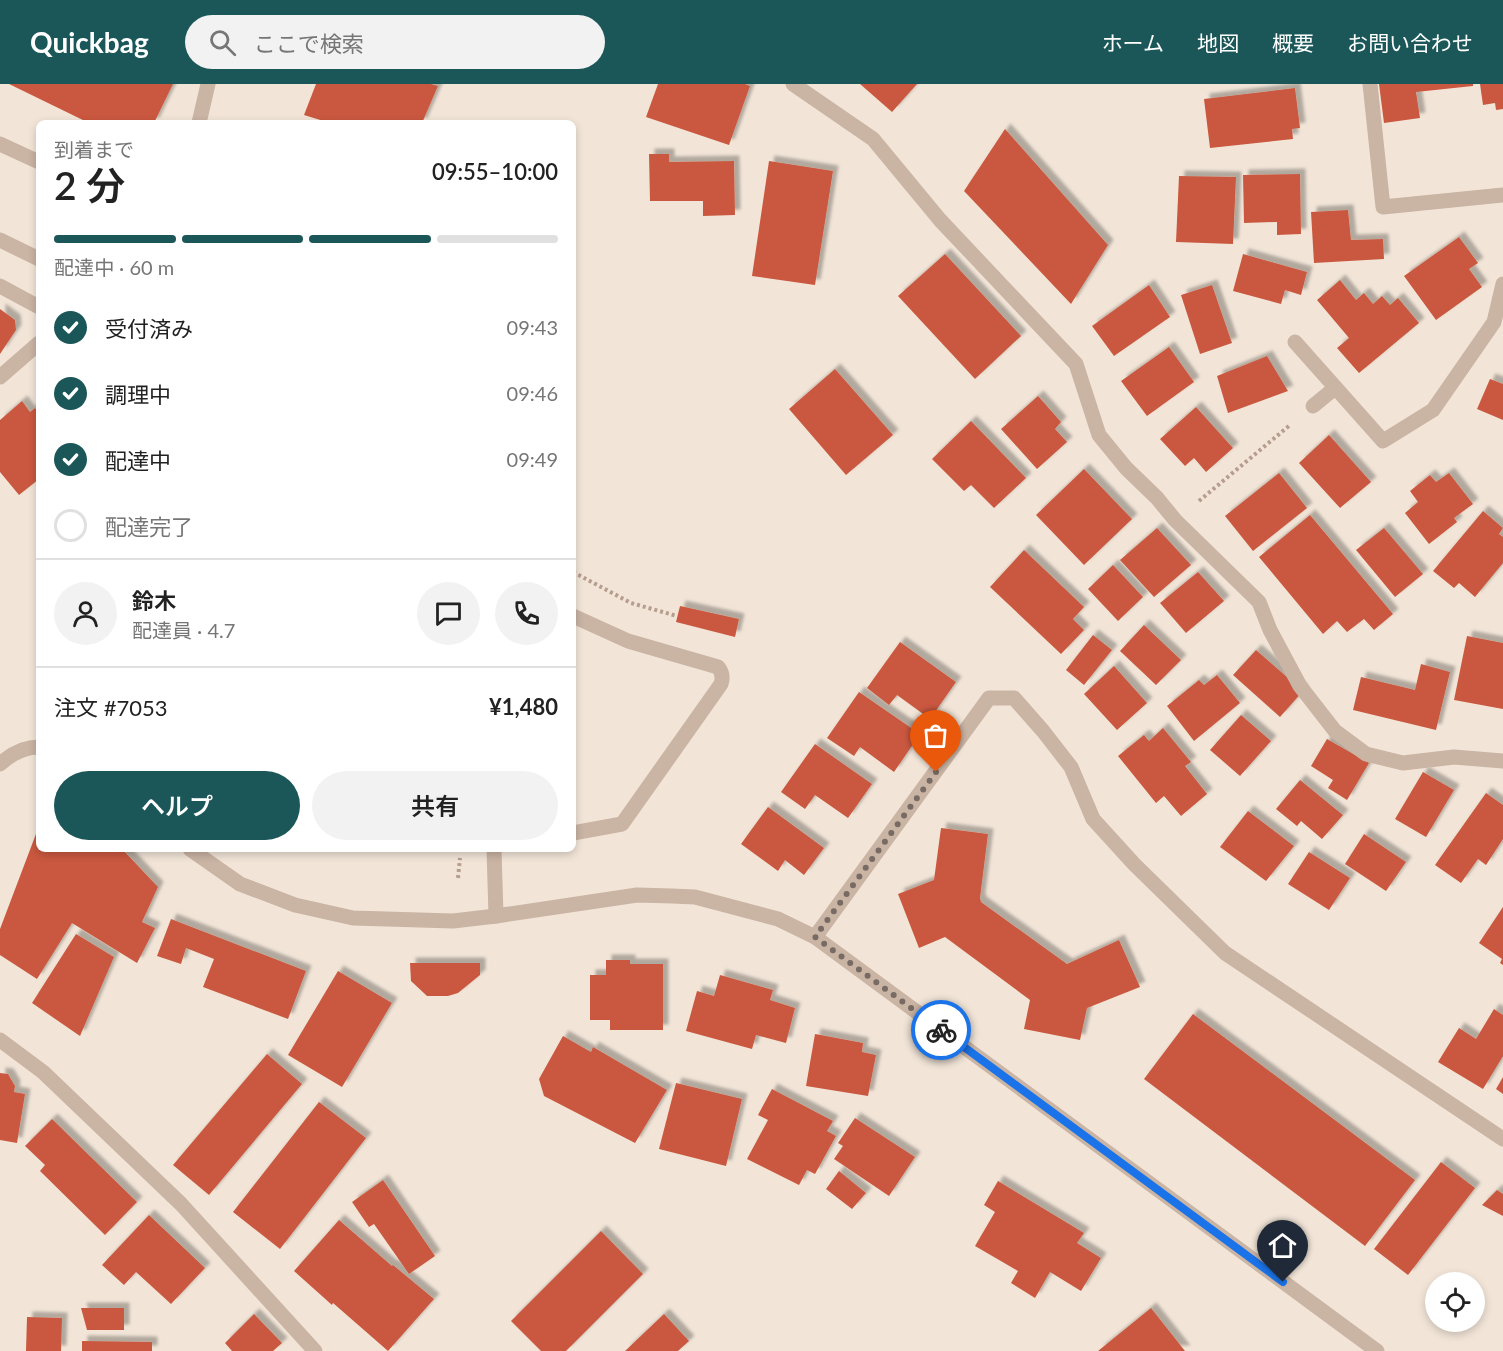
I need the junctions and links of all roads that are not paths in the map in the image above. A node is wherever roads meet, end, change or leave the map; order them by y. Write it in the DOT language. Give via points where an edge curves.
graph roads {
  1 [pos="208,84"];
  2 [pos="793,84"];
  3 [pos="1370,84"];
  4 [pos="201,120"];
  5 [pos="0,144"];
  6 [pos="36,161"];
  7 [pos="1503,195"];
  8 [pos="0,240"];
  9 [pos="36,258"];
  10 [pos="1503,284"];
  11 [pos="0,286"];
  12 [pos="36,305"];
  13 [pos="1295,342"];
  14 [pos="36,346"];
  15 [pos="0,377"];
  16 [pos="1335,388"];
  17 [pos="1313,406"];
  18 [pos="576,617"];
  19 [pos="36,748"];
  20 [pos="1503,761"];
  21 [pos="0,764"];
  22 [pos="576,832"];
  23 [pos="194,852"];
  24 [pos="494,852"];
  25 [pos="496,916"];
  26 [pos="815,937"];
  27 [pos="0,1040"];
  28 [pos="1503,1139"];
  29 [pos="315,1351"];
  30 [pos="1377,1351"];
  1 -- 4 [label="street"];
  2 -- 20 [label="street" via="873,139 940,220 1076,364 1099,435 1175,520 1259,602 1300,686 1335,731 1366,754 1403,762 1454,757"];
  3 -- 7 [label="street" via="1383,207"];
  5 -- 6 [label="street"];
  8 -- 9 [label="street"];
  10 -- 16 [label="street" via="1494,322 1432,410 1383,441"];
  11 -- 12 [label="street"];
  13 -- 16 [label="street"];
  14 -- 15 [label="street"];
  16 -- 17 [label="street"];
  18 -- 22 [label="street" via="628,641 718,667 723,678 622,824"];
  19 -- 21 [label="street" via="21,750"];
  23 -- 25 [label="street" via="240,884 294,905 353,918 453,921"];
  24 -- 25 [label="street"];
  25 -- 26 [label="street" via="637,895 695,897 778,919"];
  26 -- 28 [label="street" via="989,698 1014,698 1071,767 1093,819 1225,952"];
  26 -- 30 [label="street"];
  27 -- 29 [label="street" via="43,1072 181,1204"];
}
